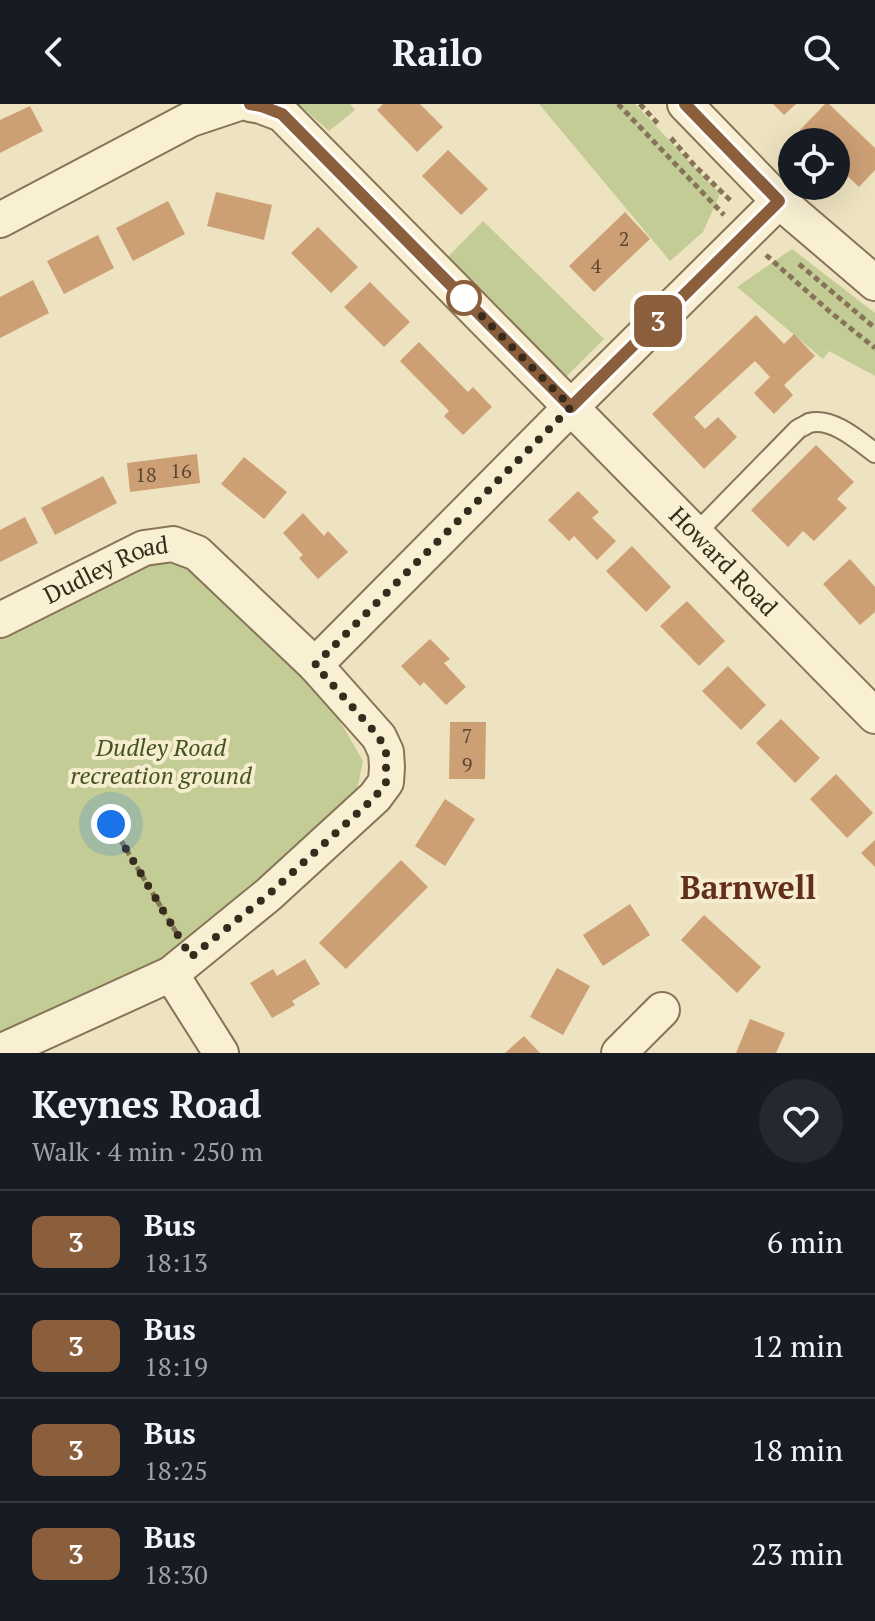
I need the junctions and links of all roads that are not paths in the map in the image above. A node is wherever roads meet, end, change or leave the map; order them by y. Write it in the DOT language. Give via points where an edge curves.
graph roads {
  1 [pos="236,104"];
  2 [pos="250,104"];
  3 [pos="685,104"];
  4 [pos="779,201"];
  5 [pos="0,220"];
  6 [pos="875,283"];
  7 [pos="571,407"];
  8 [pos="875,453"];
  9 [pos="698,535"];
  10 [pos="0,620"];
  11 [pos="315,665"];
  12 [pos="875,716"];
  13 [pos="181,966"];
  14 [pos="663,1009"];
  15 [pos="0,1052"];
  16 [pos="221,1053"];
  17 [pos="619,1053"];
  1 -- 5 [label="street" via="191,119"];
  2 -- 7 [label="street, Howard Road" via="282,114"];
  3 -- 4 [label="street"];
  4 -- 6 [label="street"];
  4 -- 7 [label="street"];
  7 -- 9 [label="street, Howard Road"];
  7 -- 11 [label="street"];
  8 -- 9 [label="lane" via="837,427 808,423"];
  9 -- 12 [label="street, Howard Road"];
  10 -- 11 [label="street, Dudley Road" via="144,548 173,544 197,553"];
  11 -- 13 [label="street, Dudley Road" via="379,737 386,752 386,782 268,895"];
  13 -- 15 [label="street, Dudley Road"];
  13 -- 16 [label="street"];
  14 -- 17 [label="street"];
}
